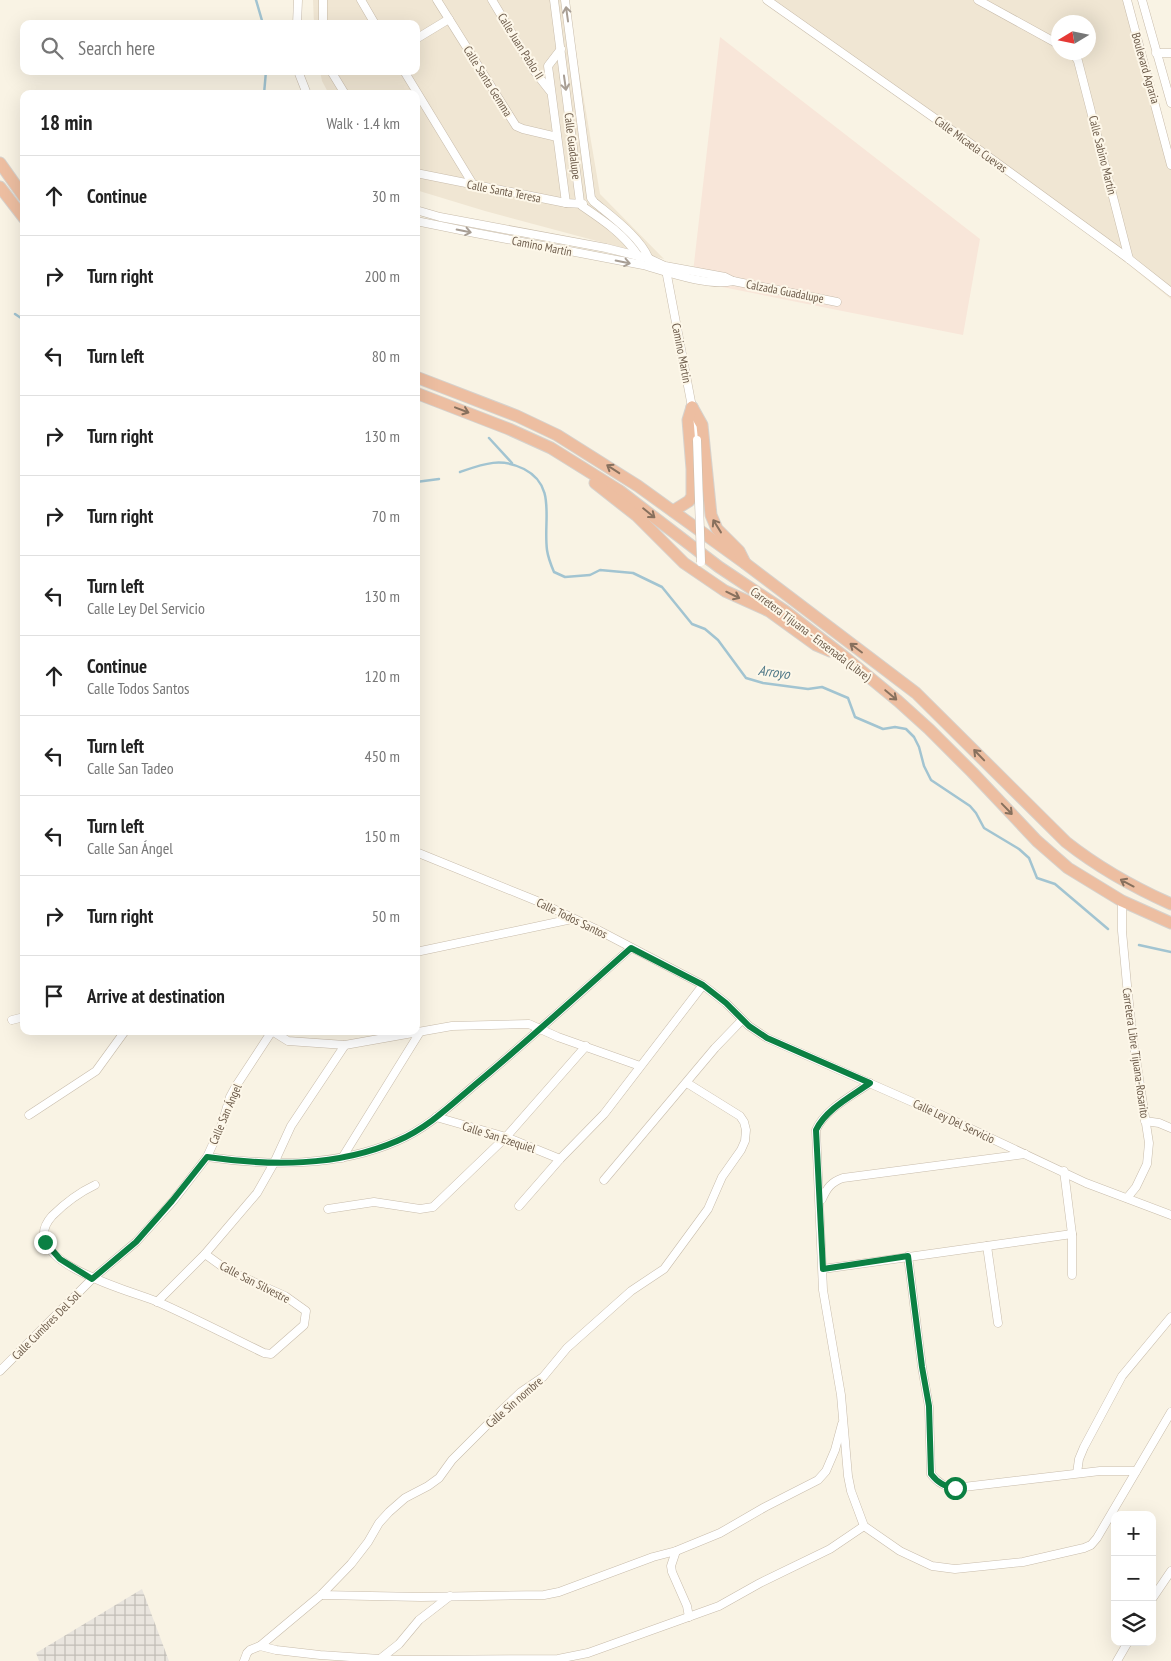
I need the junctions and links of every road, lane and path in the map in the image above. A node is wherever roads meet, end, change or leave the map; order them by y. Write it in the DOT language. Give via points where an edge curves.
graph roads {
  1 [pos="298,0"];
  2 [pos="323,0"];
  3 [pos="361,0"];
  4 [pos="437,0"];
  5 [pos="492,0"];
  6 [pos="554,0"];
  7 [pos="565,0"];
  8 [pos="768,0"];
  9 [pos="978,0"];
  10 [pos="1127,0"];
  11 [pos="1142,0"];
  12 [pos="449,19"];
  13 [pos="297,20"];
  14 [pos="323,20"];
  15 [pos="373,20"];
  16 [pos="420,37"];
  17 [pos="1051,40"];
  18 [pos="561,48"];
  19 [pos="1171,53"];
  20 [pos="1156,54"];
  21 [pos="1077,60"];
  22 [pos="300,75"];
  23 [pos="334,75"];
  24 [pos="406,75"];
  25 [pos="305,90"];
  26 [pos="343,90"];
  27 [pos="416,90"];
  28 [pos="550,92"];
  29 [pos="420,97"];
  30 [pos="1171,103"];
  31 [pos="557,137"];
  32 [pos="0,163"];
  33 [pos="1171,165"];
  34 [pos="420,174"];
  35 [pos="474,186"];
  36 [pos="0,187"];
  37 [pos="20,191"];
  38 [pos="592,200"];
  39 [pos="566,203"];
  40 [pos="581,205"];
  41 [pos="420,211"];
  42 [pos="20,213"];
  43 [pos="420,221"];
  44 [pos="639,256"];
  45 [pos="1129,259"];
  46 [pos="651,264"];
  47 [pos="643,265"];
  48 [pos="666,270"];
  49 [pos="1171,292"];
  50 [pos="837,302"];
  51 [pos="420,380"];
  52 [pos="420,395"];
  53 [pos="692,407"];
  54 [pos="580,464"];
  55 [pos="673,511"];
  56 [pos="746,564"];
  57 [pos="701,568"];
  58 [pos="846,658"];
  59 [pos="420,854"];
  60 [pos="1122,901"];
  61 [pos="1171,904"];
  62 [pos="572,919"];
  63 [pos="1171,923"];
  64 [pos="631,948"];
  65 [pos="420,951"];
  66 [pos="703,985"];
  67 [pos="20,1018"];
  68 [pos="12,1020"];
  69 [pos="742,1020"];
  70 [pos="543,1029"];
  71 [pos="420,1032"];
  72 [pos="122,1035"];
  73 [pos="269,1035"];
  74 [pos="278,1035"];
  75 [pos="403,1035"];
  76 [pos="418,1035"];
  77 [pos="345,1045"];
  78 [pos="586,1046"];
  79 [pos="640,1066"];
  80 [pos="687,1083"];
  81 [pos="870,1083"];
  82 [pos="29,1114"];
  83 [pos="436,1117"];
  84 [pos="1145,1121"];
  85 [pos="1171,1128"];
  86 [pos="506,1137"];
  87 [pos="1025,1154"];
  88 [pos="207,1157"];
  89 [pos="342,1158"];
  90 [pos="560,1159"];
  91 [pos="274,1162"];
  92 [pos="1064,1171"];
  93 [pos="604,1180"];
  94 [pos="95,1185"];
  95 [pos="1127,1198"];
  96 [pos="820,1203"];
  97 [pos="519,1206"];
  98 [pos="328,1208"];
  99 [pos="1171,1215"];
  100 [pos="1072,1234"];
  101 [pos="987,1246"];
  102 [pos="205,1254"];
  103 [pos="908,1256"];
  104 [pos="823,1269"];
  105 [pos="1072,1275"];
  106 [pos="92,1279"];
  107 [pos="157,1302"];
  108 [pos="1171,1317"];
  109 [pos="998,1323"];
  110 [pos="0,1371"];
  111 [pos="1171,1412"];
  112 [pos="843,1420"];
  113 [pos="1136,1471"];
  114 [pos="1077,1473"];
  115 [pos="864,1526"];
  116 [pos="676,1550"];
  117 [pos="1171,1572"];
  118 [pos="1156,1593"];
  119 [pos="321,1595"];
  120 [pos="450,1596"];
  121 [pos="689,1617"];
  122 [pos="260,1646"];
  123 [pos="1126,1646"];
  124 [pos="380,1659"];
  125 [pos="244,1661"];
  126 [pos="1117,1661"];
  1 -- 13 [label="street"];
  2 -- 14 [label="street"];
  3 -- 15 [label="street"];
  4 -- 12 [label="street, Calle Santa Gemma"];
  5 -- 28 [label="street, Calle Juan Pablo II"];
  6 -- 18 [label="street, Calle Guadalupe"];
  38 -- 7 [label="street, Calle Guadalupe, one-way"];
  8 -- 45 [label="street, Calle Micaela Cuevas"];
  9 -- 17 [label="street"];
  10 -- 33 [label="street, Boulevard Agraria"];
  11 -- 20 [label="street"];
  12 -- 16 [label="street"];
  12 -- 31 [label="street, Calle Santa Gemma" via="516,126"];
  18 -- 28 [label="street, Calle Juan Pablo II" via="548,66"];
  18 -- 40 [label="street, Calle Guadalupe, one-way"];
  19 -- 20 [label="street"];
  20 -- 30 [label="street"];
  21 -- 45 [label="street, Calle Sabino Martín"];
  22 -- 25 [label="street"];
  23 -- 26 [label="street"];
  24 -- 27 [label="street"];
  28 -- 31 [label="street, Calle Juan Pablo II"];
  29 -- 35 [label="street"];
  31 -- 39 [label="street, Calle Juan Pablo II"];
  32 -- 37 [label="highway"];
  34 -- 35 [label="street, Calle Santa Teresa"];
  35 -- 39 [label="street, Calle Santa Teresa"];
  36 -- 42 [label="highway"];
  38 -- 40 [label="street"];
  38 -- 46 [label="street" via="634,238"];
  39 -- 40 [label="street, Calle Santa Teresa"];
  40 -- 44 [label="street" via="612,226"];
  41 -- 44 [label="street, Camino Martín"];
  43 -- 47 [label="street, Camino Martín, one-way"];
  44 -- 46 [label="street, Camino Martín"];
  44 -- 47 [label="street"];
  45 -- 49 [label="street, Calle Micaela Cuevas"];
  46 -- 47 [label="street, Camino Martín"];
  46 -- 48 [label="street, Camino Martín"];
  48 -- 50 [label="street, Calzada Guadalupe" via="723,284 733,281"];
  48 -- 53 [label="street, Camino Martin"];
  55 -- 51 [label="highway, Carretera Tijuana - Ensenada (Libre), one-way" via="557,435 517,416"];
  52 -- 54 [label="highway, Carretera Tijuana - Ensenada (Libre), one-way" via="509,429"];
  53 -- 55 [label="highway" via="688,420 692,496"];
  56 -- 53 [label="highway, one-way" via="739,551 717,529 710,514 702,425"];
  53 -- 57 [label="street, Camino Martin, bridge" via="697,440"];
  54 -- 57 [label="highway" via="591,480 637,516 684,562"];
  54 -- 58 [label="highway, Carretera Tijuana - Ensenada (Libre), one-way"];
  55 -- 56 [label="highway, Carretera Tijuana - Ensenada (Libre)"];
  61 -- 56 [label="highway, Carretera Tijuana - Ensenada (Libre), one-way" via="1109,873 1066,842 916,693"];
  57 -- 58 [label="highway, one-way" via="725,591 769,611 816,645"];
  58 -- 60 [label="highway, Carretera Tijuana - Ensenada (Libre), one-way" via="929,729 1037,841 1068,868"];
  59 -- 62 [label="street, Calle Todos Santos" via="537,901"];
  60 -- 63 [label="highway, Carretera Tijuana - Ensenada (Libre)"];
  60 -- 84 [label="street, Carretera Libre Tijuana-Rosarito" via="1127,986"];
  62 -- 64 [label="street, Calle Todos Santos"];
  62 -- 65 [label="street"];
  64 -- 66 [label="street, Calle Todos Santos"];
  64 -- 70 [label="street"];
  66 -- 69 [label="street, Calle Todos Santos"];
  66 -- 79 [label="street"];
  67 -- 68 [label="street"];
  69 -- 80 [label="street"];
  69 -- 81 [label="street, Calle Ley Del Servicio" via="767,1038"];
  70 -- 71 [label="street" via="529,1024 494,1024 452,1026"];
  70 -- 78 [label="street"];
  70 -- 83 [label="street"];
  72 -- 82 [label="street" via="96,1071"];
  73 -- 88 [label="street, Calle San Ángel" via="230,1097"];
  74 -- 77 [label="street" via="288,1041"];
  75 -- 77 [label="street"];
  76 -- 89 [label="street"];
  77 -- 91 [label="street" via="291,1126"];
  78 -- 79 [label="street"];
  78 -- 86 [label="street"];
  79 -- 90 [label="street" via="604,1114"];
  80 -- 93 [label="street"];
  80 -- 119 [label="street, Calle Sin nombre" via="740,1116 746,1130 742,1150 722,1177 708,1209 664,1269 625,1296 566,1348 543,1377 503,1409 438,1478 389,1512 351,1564"];
  81 -- 87 [label="street, Calle Ley Del Servicio"];
  81 -- 96 [label="street" via="833,1110 816,1130"];
  83 -- 86 [label="street, Calle San Ezequiel"];
  83 -- 89 [label="street" via="398,1141"];
  84 -- 85 [label="street"];
  84 -- 95 [label="street, Carretera Libre Tijuana-Rosarito" via="1149,1143 1147,1164"];
  86 -- 90 [label="street, Calle San Ezequiel"];
  86 -- 98 [label="street" via="433,1207 420,1209 374,1202"];
  87 -- 92 [label="street, Calle Ley Del Servicio"];
  87 -- 96 [label="street" via="843,1178 828,1186"];
  88 -- 91 [label="street"];
  88 -- 106 [label="street, Calle San Ángel" via="136,1242"];
  89 -- 91 [label="street" via="303,1163"];
  90 -- 97 [label="street"];
  91 -- 102 [label="street" via="257,1193"];
  92 -- 95 [label="street, Calle Ley Del Servicio"];
  92 -- 100 [label="street"];
  94 -- 106 [label="street" via="61,1207 47,1223 43,1236 49,1249 60,1259"];
  95 -- 99 [label="street, Calle Ley Del Servicio"];
  96 -- 104 [label="street"];
  100 -- 101 [label="street"];
  100 -- 105 [label="street"];
  101 -- 103 [label="street"];
  101 -- 109 [label="street"];
  102 -- 107 [label="street"];
  102 -- 107 [label="street, Calle San Silvestre" via="227,1270 285,1296 306,1311 304,1325 271,1354 264,1353"];
  103 -- 104 [label="street"];
  103 -- 114 [label="street" via="929,1406 931,1474 945,1486 955,1488"];
  104 -- 112 [label="street" via="823,1290"];
  106 -- 107 [label="street"];
  106 -- 110 [label="street, Calle Cumbres Del Sol"];
  108 -- 114 [label="street" via="1122,1376 1084,1446"];
  111 -- 113 [label="street"];
  112 -- 115 [label="street" via="851,1491"];
  112 -- 116 [label="street" via="832,1458 818,1480 720,1533"];
  113 -- 114 [label="street"];
  113 -- 115 [label="street" via="1091,1545 1022,1562 955,1569 932,1566 900,1551"];
  115 -- 121 [label="street" via="815,1557 718,1606"];
  116 -- 120 [label="street" via="559,1592"];
  116 -- 121 [label="street" via="672,1572"];
  117 -- 118 [label="street"];
  119 -- 120 [label="street"];
  119 -- 122 [label="street, Calle Sin nombre"];
  120 -- 124 [label="street"];
  121 -- 124 [label="street" via="588,1653 558,1658"];
  122 -- 124 [label="street"];
  122 -- 125 [label="street, Calle Sin nombre" via="250,1650"];
  123 -- 126 [label="street"];
}
